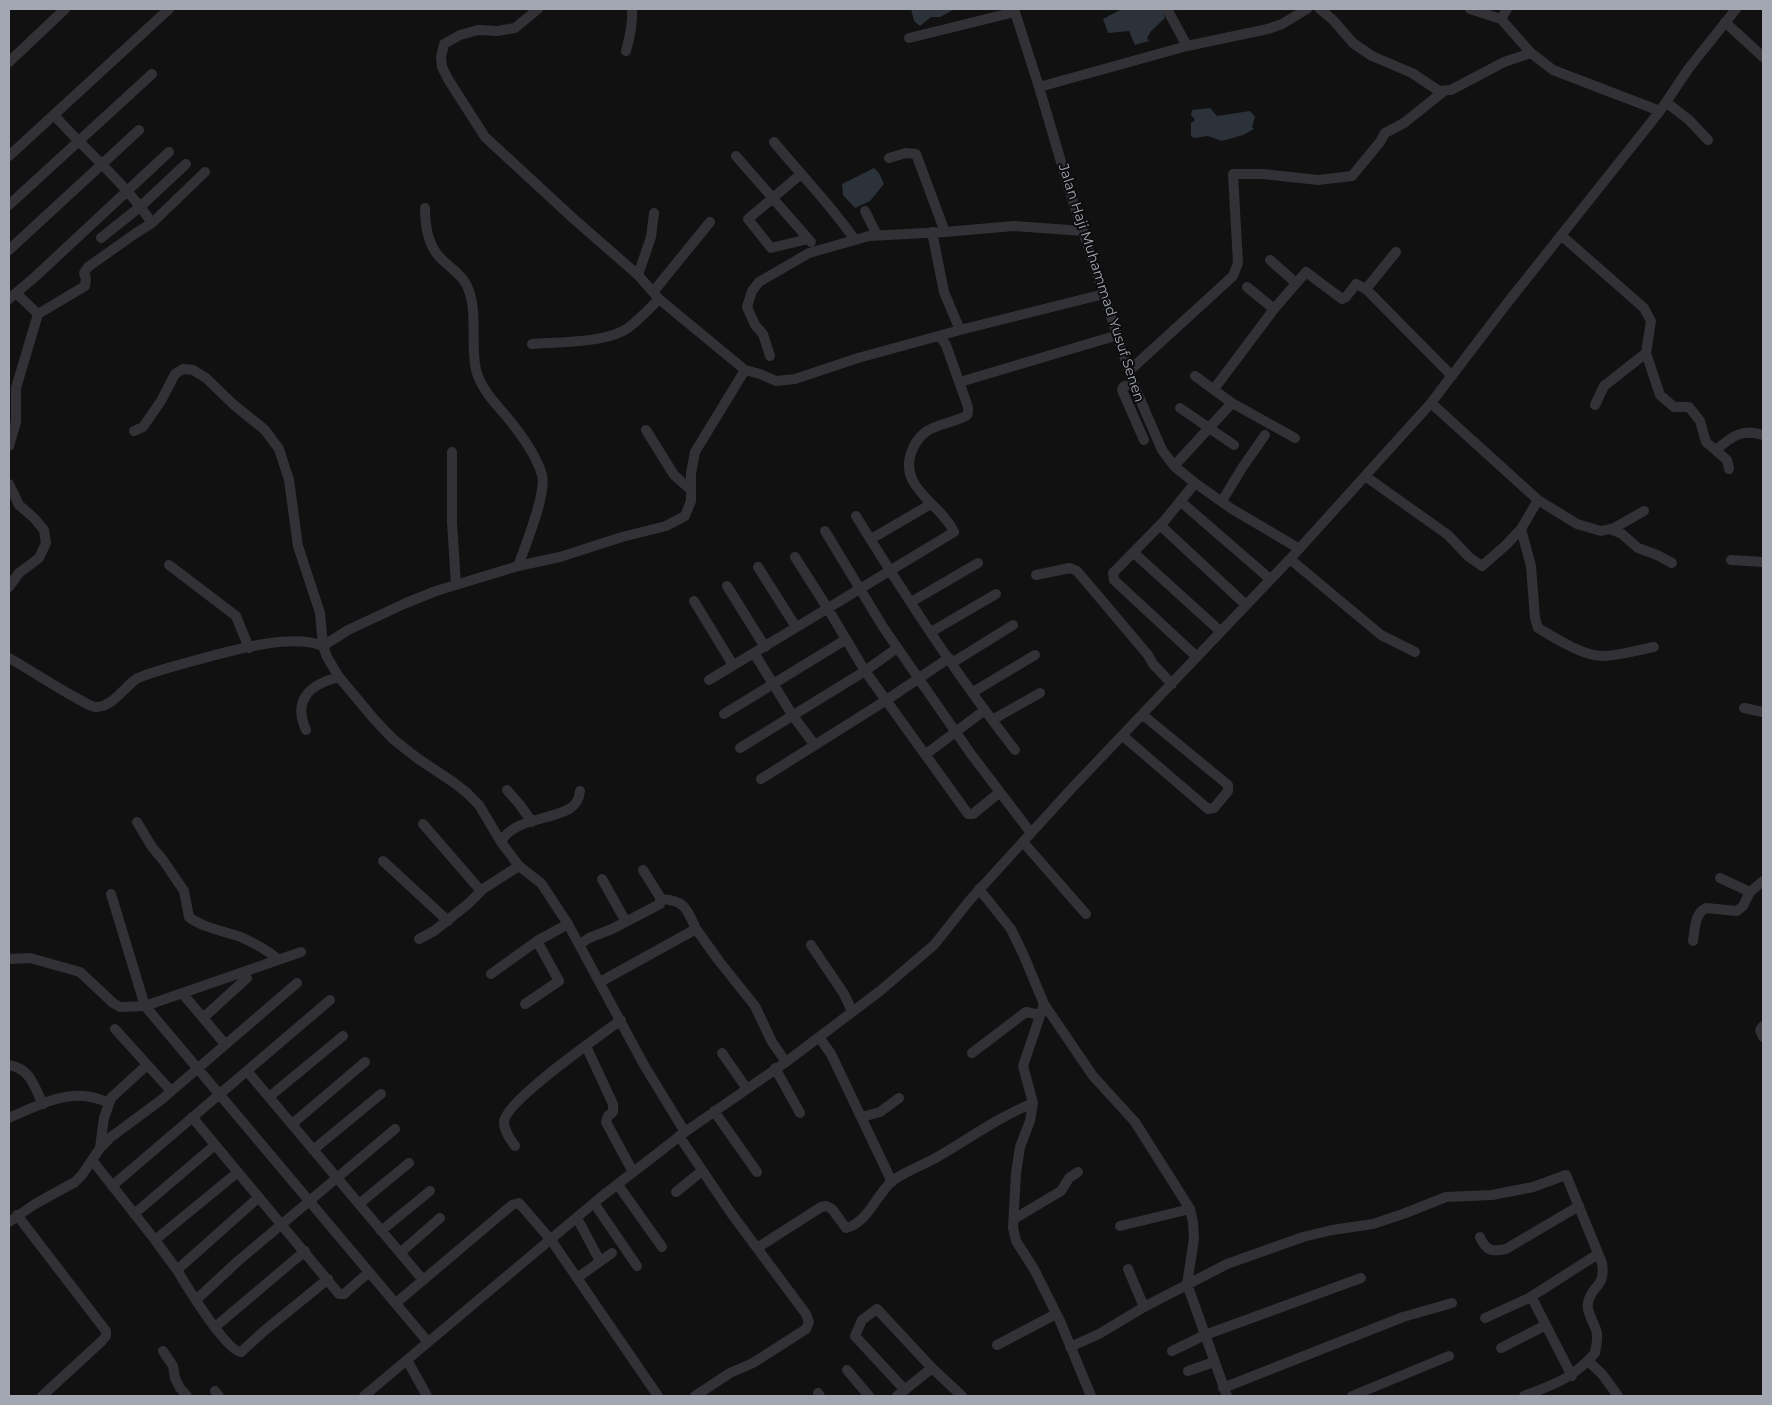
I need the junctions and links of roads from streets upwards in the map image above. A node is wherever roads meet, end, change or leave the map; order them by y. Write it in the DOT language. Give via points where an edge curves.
graph roads {
  1 [pos="65,9"];
  2 [pos="169,9"];
  3 [pos="538,9"];
  4 [pos="632,9"];
  5 [pos="1167,9"];
  6 [pos="1307,9"];
  7 [pos="1320,9"];
  8 [pos="1470,9"];
  9 [pos="1507,9"];
  10 [pos="1736,9"];
  11 [pos="1015,10"];
  12 [pos="1501,19"];
  13 [pos="1725,22"];
  14 [pos="910,38"];
  15 [pos="1187,46"];
  16 [pos="626,51"];
  17 [pos="1531,54"];
  18 [pos="1763,57"];
  19 [pos="10,59"];
  20 [pos="152,74"];
  21 [pos="1039,87"];
  22 [pos="1444,91"];
  23 [pos="1663,107"];
  24 [pos="54,115"];
  25 [pos="139,130"];
  26 [pos="1708,140"];
  27 [pos="78,142"];
  28 [pos="774,142"];
  29 [pos="169,152"];
  30 [pos="9,156"];
  31 [pos="736,156"];
  32 [pos="889,158"];
  33 [pos="186,164"];
  34 [pos="101,165"];
  35 [pos="205,172"];
  36 [pos="801,174"];
  37 [pos="126,191"];
  38 [pos="772,198"];
  39 [pos="9,205"];
  40 [pos="141,206"];
  41 [pos="425,208"];
  42 [pos="865,211"];
  43 [pos="654,213"];
  44 [pos="710,222"];
  45 [pos="152,224"];
  46 [pos="1083,231"];
  47 [pos="932,232"];
  48 [pos="945,232"];
  49 [pos="877,235"];
  50 [pos="1562,236"];
  51 [pos="101,238"];
  52 [pos="808,239"];
  53 [pos="855,240"];
  54 [pos="9,250"];
  55 [pos="818,250"];
  56 [pos="1396,252"];
  57 [pos="1270,260"];
  58 [pos="638,275"];
  59 [pos="1296,283"];
  60 [pos="1247,287"];
  61 [pos="1366,289"];
  62 [pos="1104,294"];
  63 [pos="656,295"];
  64 [pos="12,296"];
  65 [pos="1274,309"];
  66 [pos="38,314"];
  67 [pos="960,330"];
  68 [pos="940,336"];
  69 [pos="1118,336"];
  70 [pos="532,344"];
  71 [pos="1646,354"];
  72 [pos="770,356"];
  73 [pos="745,370"];
  74 [pos="1129,371"];
  75 [pos="1195,376"];
  76 [pos="1452,376"];
  77 [pos="960,382"];
  78 [pos="1133,383"];
  79 [pos="1214,389"];
  80 [pos="1232,403"];
  81 [pos="1431,403"];
  82 [pos="1595,405"];
  83 [pos="1180,408"];
  84 [pos="1209,428"];
  85 [pos="646,430"];
  86 [pos="134,431"];
  87 [pos="1265,435"];
  88 [pos="1763,435"];
  89 [pos="1295,438"];
  90 [pos="1144,440"];
  91 [pos="1234,445"];
  92 [pos="9,446"];
  93 [pos="1716,450"];
  94 [pos="452,452"];
  95 [pos="1174,466"];
  96 [pos="1728,469"];
  97 [pos="1365,476"];
  98 [pos="1195,483"];
  99 [pos="9,484"];
  100 [pos="691,490"];
  101 [pos="1538,500"];
  102 [pos="1180,501"];
  103 [pos="1222,501"];
  104 [pos="930,504"];
  105 [pos="1644,511"];
  106 [pos="856,516"];
  107 [pos="1160,525"];
  108 [pos="1521,529"];
  109 [pos="1610,529"];
  110 [pos="825,532"];
  111 [pos="871,539"];
  112 [pos="1298,548"];
  113 [pos="1134,553"];
  114 [pos="795,557"];
  115 [pos="1290,559"];
  116 [pos="1732,560"];
  117 [pos="1763,562"];
  118 [pos="978,563"];
  119 [pos="1672,563"];
  120 [pos="169,565"];
  121 [pos="518,566"];
  122 [pos="758,567"];
  123 [pos="890,571"];
  124 [pos="1036,575"];
  125 [pos="1270,580"];
  126 [pos="456,585"];
  127 [pos="727,586"];
  128 [pos="9,588"];
  129 [pos="860,589"];
  130 [pos="996,594"];
  131 [pos="694,601"];
  132 [pos="911,602"];
  133 [pos="1246,605"];
  134 [pos="828,609"];
  135 [pos="1013,625"];
  136 [pos="796,628"];
  137 [pos="1220,631"];
  138 [pos="930,632"];
  139 [pos="846,640"];
  140 [pos="323,646"];
  141 [pos="765,647"];
  142 [pos="1654,647"];
  143 [pos="249,648"];
  144 [pos="898,648"];
  145 [pos="1415,652"];
  146 [pos="754,653"];
  147 [pos="1035,655"];
  148 [pos="1197,657"];
  149 [pos="9,658"];
  150 [pos="951,661"];
  151 [pos="733,665"];
  152 [pos="864,671"];
  153 [pos="339,677"];
  154 [pos="918,679"];
  155 [pos="709,680"];
  156 [pos="1172,684"];
  157 [pos="774,685"];
  158 [pos="973,692"];
  159 [pos="1040,693"];
  160 [pos="885,701"];
  161 [pos="1744,708"];
  162 [pos="985,710"];
  163 [pos="1763,712"];
  164 [pos="724,714"];
  165 [pos="1143,715"];
  166 [pos="794,716"];
  167 [pos="992,720"];
  168 [pos="306,730"];
  169 [pos="955,732"];
  170 [pos="1123,736"];
  171 [pos="814,744"];
  172 [pos="740,748"];
  173 [pos="1015,750"];
  174 [pos="926,754"];
  175 [pos="760,779"];
  176 [pos="507,790"];
  177 [pos="580,792"];
  178 [pos="1000,792"];
  179 [pos="137,822"];
  180 [pos="532,822"];
  181 [pos="423,824"];
  182 [pos="1031,833"];
  183 [pos="500,842"];
  184 [pos="1023,842"];
  185 [pos="383,862"];
  186 [pos="519,866"];
  187 [pos="643,870"];
  188 [pos="1720,878"];
  189 [pos="602,879"];
  190 [pos="1763,881"];
  191 [pos="979,889"];
  192 [pos="481,891"];
  193 [pos="1750,892"];
  194 [pos="111,894"];
  195 [pos="661,899"];
  196 [pos="1086,914"];
  197 [pos="448,921"];
  198 [pos="626,922"];
  199 [pos="568,924"];
  200 [pos="696,929"];
  201 [pos="419,938"];
  202 [pos="537,941"];
  203 [pos="1693,941"];
  204 [pos="579,945"];
  205 [pos="811,945"];
  206 [pos="301,952"];
  207 [pos="9,959"];
  208 [pos="278,959"];
  209 [pos="491,974"];
  210 [pos="247,978"];
  211 [pos="600,982"];
  212 [pos="297,984"];
  213 [pos="182,993"];
  214 [pos="330,1000"];
  215 [pos="525,1004"];
  216 [pos="1044,1004"];
  217 [pos="145,1006"];
  218 [pos="852,1011"];
  219 [pos="1040,1015"];
  220 [pos="203,1018"];
  221 [pos="621,1020"];
  222 [pos="1763,1026"];
  223 [pos="114,1029"];
  224 [pos="343,1036"];
  225 [pos="819,1037"];
  226 [pos="1763,1037"];
  227 [pos="225,1044"];
  228 [pos="586,1046"];
  229 [pos="722,1052"];
  230 [pos="972,1053"];
  231 [pos="365,1062"];
  232 [pos="786,1062"];
  233 [pos="9,1065"];
  234 [pos="147,1065"];
  235 [pos="198,1068"];
  236 [pos="775,1068"];
  237 [pos="247,1071"];
  238 [pos="747,1089"];
  239 [pos="171,1091"];
  240 [pos="220,1094"];
  241 [pos="381,1094"];
  242 [pos="269,1097"];
  243 [pos="899,1098"];
  244 [pos="108,1103"];
  245 [pos="1033,1103"];
  246 [pos="43,1104"];
  247 [pos="714,1111"];
  248 [pos="800,1113"];
  249 [pos="192,1117"];
  250 [pos="9,1118"];
  251 [pos="862,1118"];
  252 [pos="292,1124"];
  253 [pos="395,1129"];
  254 [pos="682,1134"];
  255 [pos="215,1145"];
  256 [pos="515,1146"];
  257 [pos="100,1148"];
  258 [pos="313,1150"];
  259 [pos="92,1160"];
  260 [pos="409,1163"];
  261 [pos="702,1171"];
  262 [pos="238,1172"];
  263 [pos="633,1172"];
  264 [pos="757,1172"];
  265 [pos="1078,1172"];
  266 [pos="337,1178"];
  267 [pos="892,1182"];
  268 [pos="618,1185"];
  269 [pos="112,1186"];
  270 [pos="430,1190"];
  271 [pos="676,1192"];
  272 [pos="260,1197"];
  273 [pos="309,1201"];
  274 [pos="594,1203"];
  275 [pos="359,1204"];
  276 [pos="1579,1206"];
  277 [pos="1190,1209"];
  278 [pos="134,1214"];
  279 [pos="440,1218"];
  280 [pos="577,1218"];
  281 [pos="13,1219"];
  282 [pos="1014,1219"];
  283 [pos="282,1225"];
  284 [pos="1120,1226"];
  285 [pos="382,1231"];
  286 [pos="1480,1237"];
  287 [pos="156,1240"];
  288 [pos="551,1240"];
  289 [pos="662,1247"];
  290 [pos="758,1248"];
  291 [pos="305,1252"];
  292 [pos="400,1253"];
  293 [pos="612,1253"];
  294 [pos="1598,1254"];
  295 [pos="600,1261"];
  296 [pos="637,1266"];
  297 [pos="1128,1269"];
  298 [pos="177,1270"];
  299 [pos="369,1272"];
  300 [pos="577,1278"];
  301 [pos="1361,1278"];
  302 [pos="328,1279"];
  303 [pos="423,1280"];
  304 [pos="1188,1284"];
  305 [pos="1529,1298"];
  306 [pos="196,1300"];
  307 [pos="396,1303"];
  308 [pos="1452,1303"];
  309 [pos="1144,1307"];
  310 [pos="1056,1314"];
  311 [pos="1485,1318"];
  312 [pos="1546,1325"];
  313 [pos="214,1327"];
  314 [pos="1205,1335"];
  315 [pos="428,1342"];
  316 [pos="997,1345"];
  317 [pos="1070,1347"];
  318 [pos="1501,1348"];
  319 [pos="163,1351"];
  320 [pos="1172,1351"];
  321 [pos="1449,1356"];
  322 [pos="407,1360"];
  323 [pos="1588,1361"];
  324 [pos="1214,1362"];
  325 [pos="932,1368"];
  326 [pos="847,1370"];
  327 [pos="1188,1371"];
  328 [pos="1572,1376"];
  329 [pos="1225,1392"];
  330 [pos="901,1393"];
  331 [pos="959,1395"];
  332 [pos="42,1396"];
  333 [pos="187,1396"];
  334 [pos="364,1396"];
  335 [pos="427,1396"];
  336 [pos="658,1396"];
  337 [pos="695,1396"];
  338 [pos="869,1396"];
  339 [pos="1091,1396"];
  340 [pos="1352,1396"];
  341 [pos="1524,1396"];
  342 [pos="1618,1396"];
  1 -- 19 [label="street"];
  2 -- 24 [label="street"];
  3 -- 58 [label="street" via="516,28 478,30 448,41 443,48 442,67 485,137"];
  4 -- 16 [label="street"];
  5 -- 15 [label="street"];
  6 -- 15 [label="street" via="1268,29"];
  7 -- 22 [label="street" via="1353,43 1372,56"];
  8 -- 12 [label="street"];
  9 -- 12 [label="street"];
  10 -- 13 [label="street"];
  11 -- 14 [label="street"];
  11 -- 21 [label="street, Jalan Haji Muhammad Yusuf Senen"];
  12 -- 17 [label="street"];
  13 -- 18 [label="street"];
  13 -- 23 [label="street"];
  15 -- 21 [label="street"];
  17 -- 22 [label="street" via="1504,62"];
  17 -- 23 [label="street" via="1553,70"];
  20 -- 27 [label="street"];
  21 -- 46 [label="street, Jalan Haji Muhammad Yusuf Senen"];
  22 -- 74 [label="street" via="1404,123 1385,133 1352,176 1318,180 1233,174 1236,270 1228,281"];
  23 -- 26 [label="street" via="1689,120"];
  23 -- 50 [label="street"];
  24 -- 27 [label="street"];
  24 -- 30 [label="street"];
  25 -- 34 [label="street"];
  27 -- 34 [label="street"];
  27 -- 39 [label="street"];
  28 -- 36 [label="street"];
  29 -- 37 [label="street"];
  31 -- 38 [label="street"];
  32 -- 48 [label="street" via="916,154"];
  33 -- 40 [label="street"];
  34 -- 37 [label="street"];
  34 -- 54 [label="street"];
  35 -- 45 [label="street"];
  36 -- 38 [label="street"];
  36 -- 53 [label="street" via="838,214"];
  37 -- 40 [label="street"];
  37 -- 64 [label="street"];
  38 -- 52 [label="street"];
  38 -- 52 [label="street" via="748,219 771,248"];
  40 -- 45 [label="street"];
  40 -- 51 [label="street"];
  41 -- 121 [label="street" via="428,235 437,254 466,284 471,299 476,370 482,384 531,449 543,477 540,503"];
  42 -- 49 [label="street"];
  43 -- 58 [label="street" via="651,237"];
  44 -- 63 [label="street"];
  45 -- 66 [label="street" via="88,267 83,287"];
  46 -- 48 [label="street" via="1014,226"];
  46 -- 62 [label="street, Jalan Haji Muhammad Yusuf Senen"];
  47 -- 48 [label="street"];
  47 -- 49 [label="street"];
  47 -- 67 [label="street" via="944,292"];
  49 -- 53 [label="street"];
  50 -- 71 [label="street" via="1644,308 1651,321"];
  50 -- 76 [label="street"];
  52 -- 55 [label="street"];
  53 -- 55 [label="street"];
  55 -- 72 [label="street" via="759,282 752,291 747,307 763,334"];
  56 -- 61 [label="street"];
  57 -- 59 [label="street"];
  58 -- 63 [label="street"];
  59 -- 61 [label="street" via="1307,272 1342,299 1356,284"];
  59 -- 65 [label="street"];
  60 -- 65 [label="street"];
  61 -- 76 [label="street"];
  62 -- 67 [label="street"];
  62 -- 69 [label="street, Jalan Haji Muhammad Yusuf Senen"];
  63 -- 70 [label="street" via="627,329 614,335"];
  63 -- 73 [label="street"];
  64 -- 66 [label="street"];
  65 -- 79 [label="street"];
  66 -- 92 [label="street" via="16,388 16,422"];
  67 -- 68 [label="street"];
  68 -- 73 [label="street" via="795,379 776,381"];
  68 -- 77 [label="street"];
  69 -- 74 [label="street, Jalan Haji Muhammad Yusuf Senen"];
  69 -- 77 [label="street"];
  71 -- 82 [label="street" via="1604,386"];
  71 -- 93 [label="street" via="1660,395 1674,406 1689,407 1700,421 1706,442"];
  73 -- 100 [label="street" via="695,452"];
  74 -- 78 [label="street, Jalan Haji Muhammad Yusuf Senen"];
  75 -- 79 [label="street"];
  76 -- 81 [label="street"];
  77 -- 104 [label="street" via="967,404 966,415 932,427 919,437 912,450 909,472"];
  78 -- 90 [label="street" via="1122,390"];
  78 -- 95 [label="street, Jalan Haji Muhammad Yusuf Senen" via="1162,450"];
  79 -- 80 [label="street"];
  80 -- 84 [label="street"];
  80 -- 89 [label="street"];
  81 -- 97 [label="street"];
  81 -- 101 [label="street"];
  83 -- 84 [label="street"];
  84 -- 91 [label="street"];
  84 -- 95 [label="street"];
  85 -- 100 [label="street" via="674,475"];
  86 -- 140 [label="street" via="143,427 175,374 183,369 194,370 206,378 265,430 279,449 289,480 298,546 320,613"];
  87 -- 103 [label="street"];
  88 -- 93 [label="street" via="1753,432 1733,436"];
  93 -- 96 [label="street" via="1727,460"];
  94 -- 126 [label="street"];
  95 -- 98 [label="street, Jalan Haji Muhammad Yusuf Senen"];
  97 -- 108 [label="street" via="1448,535 1468,557 1482,566"];
  97 -- 112 [label="street"];
  98 -- 102 [label="street"];
  98 -- 103 [label="street, Jalan Haji Muhammad Yusuf Senen"];
  99 -- 128 [label="street" via="19,505 44,530 46,543 39,558 19,573"];
  100 -- 121 [label="street" via="685,516 666,526 560,558"];
  101 -- 108 [label="street"];
  101 -- 109 [label="street" via="1577,524"];
  102 -- 107 [label="street"];
  102 -- 125 [label="street"];
  103 -- 112 [label="street, Jalan Haji Muhammad Yusuf Senen"];
  104 -- 111 [label="street"];
  104 -- 123 [label="street" via="954,532"];
  105 -- 109 [label="street"];
  106 -- 111 [label="street"];
  107 -- 113 [label="street"];
  107 -- 133 [label="street"];
  108 -- 142 [label="street" via="1532,566 1538,628 1568,646 1595,656"];
  109 -- 119 [label="street" via="1622,534 1638,548"];
  110 -- 129 [label="street"];
  111 -- 123 [label="street"];
  112 -- 115 [label="street"];
  113 -- 137 [label="street"];
  113 -- 148 [label="street" via="1113,573 1113,579"];
  114 -- 134 [label="street"];
  115 -- 125 [label="street"];
  115 -- 145 [label="street" via="1381,635"];
  116 -- 117 [label="street"];
  118 -- 132 [label="street"];
  120 -- 143 [label="street" via="236,616"];
  121 -- 126 [label="street"];
  122 -- 136 [label="street"];
  123 -- 129 [label="street"];
  123 -- 132 [label="street"];
  124 -- 156 [label="street" via="1070,568 1077,571"];
  125 -- 133 [label="street"];
  126 -- 140 [label="street" via="406,603 348,630"];
  127 -- 141 [label="street"];
  129 -- 134 [label="street"];
  129 -- 144 [label="street"];
  130 -- 138 [label="street"];
  131 -- 151 [label="street"];
  132 -- 138 [label="street"];
  133 -- 137 [label="street"];
  134 -- 136 [label="street"];
  134 -- 139 [label="street"];
  135 -- 150 [label="street"];
  136 -- 141 [label="street"];
  137 -- 148 [label="street"];
  138 -- 150 [label="street"];
  139 -- 152 [label="street"];
  139 -- 157 [label="street"];
  140 -- 143 [label="street" via="296,641"];
  140 -- 153 [label="street"];
  141 -- 146 [label="street"];
  143 -- 149 [label="street" via="137,678 105,705 94,707"];
  144 -- 152 [label="street"];
  144 -- 154 [label="street"];
  146 -- 151 [label="street"];
  146 -- 157 [label="street"];
  147 -- 158 [label="street"];
  148 -- 156 [label="street"];
  150 -- 154 [label="street"];
  150 -- 158 [label="street"];
  151 -- 155 [label="street"];
  152 -- 160 [label="street"];
  152 -- 166 [label="street"];
  153 -- 168 [label="street" via="323,681 308,692 301,707 301,719"];
  153 -- 183 [label="street" via="393,739 467,793 479,806"];
  154 -- 160 [label="street"];
  154 -- 169 [label="street"];
  156 -- 165 [label="street"];
  157 -- 164 [label="street"];
  157 -- 166 [label="street"];
  158 -- 162 [label="street"];
  159 -- 167 [label="street"];
  160 -- 171 [label="street"];
  160 -- 174 [label="street"];
  161 -- 163 [label="street"];
  162 -- 167 [label="street"];
  162 -- 169 [label="street"];
  165 -- 170 [label="street"];
  165 -- 170 [label="street" via="1228,785 1228,791 1214,808 1208,809"];
  166 -- 171 [label="street"];
  166 -- 172 [label="street"];
  167 -- 173 [label="street"];
  169 -- 174 [label="street"];
  169 -- 178 [label="street"];
  170 -- 182 [label="street"];
  171 -- 175 [label="street"];
  174 -- 178 [label="street" via="968,814 973,814"];
  176 -- 180 [label="street"];
  177 -- 180 [label="street" via="575,805 569,810"];
  178 -- 182 [label="street"];
  179 -- 208 [label="street" via="184,891 189,917 242,938"];
  180 -- 183 [label="street" via="514,828"];
  181 -- 192 [label="street"];
  182 -- 184 [label="street"];
  183 -- 186 [label="street"];
  184 -- 191 [label="street"];
  184 -- 196 [label="street"];
  185 -- 197 [label="street"];
  186 -- 192 [label="street"];
  186 -- 199 [label="street" via="541,883"];
  187 -- 195 [label="street"];
  188 -- 193 [label="street"];
  189 -- 198 [label="street"];
  190 -- 193 [label="street"];
  191 -- 216 [label="street" via="1011,929"];
  191 -- 218 [label="street" via="934,945"];
  192 -- 197 [label="street"];
  193 -- 203 [label="street" via="1737,911 1703,910 1696,920"];
  194 -- 217 [label="street"];
  195 -- 198 [label="street" via="660,904"];
  195 -- 200 [label="street" via="681,903"];
  197 -- 201 [label="street"];
  198 -- 204 [label="street"];
  199 -- 202 [label="street"];
  199 -- 204 [label="street"];
  200 -- 211 [label="street"];
  200 -- 232 [label="street" via="755,1006 772,1042"];
  202 -- 209 [label="street"];
  202 -- 215 [label="street" via="559,981"];
  204 -- 211 [label="street"];
  205 -- 218 [label="street"];
  206 -- 208 [label="street"];
  207 -- 217 [label="street" via="30,958 80,972 120,1007"];
  208 -- 213 [label="street"];
  210 -- 220 [label="street"];
  211 -- 221 [label="street"];
  212 -- 227 [label="street"];
  213 -- 217 [label="street"];
  213 -- 220 [label="street"];
  214 -- 237 [label="street"];
  216 -- 219 [label="street"];
  216 -- 277 [label="street" via="1093,1076 1135,1122"];
  217 -- 235 [label="street"];
  218 -- 225 [label="street"];
  219 -- 230 [label="street" via="1026,1012"];
  219 -- 245 [label="street" via="1023,1066"];
  220 -- 227 [label="street"];
  221 -- 228 [label="street"];
  221 -- 254 [label="street"];
  222 -- 226 [label="street" via="1760,1030"];
  223 -- 234 [label="street"];
  224 -- 242 [label="street"];
  225 -- 232 [label="street"];
  225 -- 251 [label="street" via="831,1054"];
  227 -- 235 [label="street"];
  228 -- 256 [label="street" via="507,1112 504,1121 506,1131"];
  228 -- 263 [label="street" via="613,1104 606,1122"];
  229 -- 238 [label="street"];
  231 -- 252 [label="street"];
  232 -- 236 [label="street"];
  233 -- 246 [label="street" via="26,1072"];
  234 -- 239 [label="street"];
  234 -- 244 [label="street"];
  235 -- 239 [label="street"];
  235 -- 240 [label="street"];
  236 -- 238 [label="street"];
  236 -- 248 [label="street"];
  237 -- 240 [label="street"];
  237 -- 242 [label="street"];
  238 -- 247 [label="street"];
  239 -- 257 [label="street"];
  240 -- 249 [label="street"];
  240 -- 273 [label="street"];
  241 -- 258 [label="street"];
  242 -- 252 [label="street"];
  243 -- 251 [label="street" via="880,1112"];
  244 -- 246 [label="street" via="74,1095"];
  244 -- 257 [label="street"];
  245 -- 267 [label="street" via="1013,1111"];
  245 -- 282 [label="street" via="1020,1147"];
  246 -- 250 [label="street"];
  247 -- 254 [label="street"];
  247 -- 264 [label="street"];
  249 -- 255 [label="street"];
  249 -- 269 [label="street"];
  251 -- 267 [label="street"];
  252 -- 258 [label="street"];
  253 -- 266 [label="street"];
  254 -- 261 [label="street"];
  254 -- 263 [label="street"];
  255 -- 262 [label="street"];
  255 -- 278 [label="street"];
  257 -- 259 [label="street"];
  258 -- 266 [label="street"];
  259 -- 269 [label="street"];
  259 -- 281 [label="street" via="75,1182"];
  260 -- 275 [label="street"];
  261 -- 271 [label="street"];
  261 -- 290 [label="street"];
  262 -- 272 [label="street"];
  262 -- 287 [label="street"];
  263 -- 268 [label="street"];
  265 -- 282 [label="street" via="1069,1178 1061,1191"];
  266 -- 273 [label="street"];
  266 -- 275 [label="street"];
  267 -- 290 [label="street" via="864,1216 849,1228 844,1227 832,1209 826,1206"];
  268 -- 274 [label="street"];
  268 -- 289 [label="street"];
  269 -- 278 [label="street"];
  270 -- 285 [label="street"];
  272 -- 283 [label="street"];
  272 -- 298 [label="street"];
  273 -- 283 [label="street"];
  273 -- 299 [label="street"];
  274 -- 280 [label="street"];
  274 -- 296 [label="street"];
  275 -- 285 [label="street"];
  276 -- 286 [label="street" via="1506,1249 1487,1248"];
  276 -- 294 [label="street"];
  276 -- 304 [label="street" via="1566,1175 1533,1187 1492,1196 1452,1195 1373,1224 1303,1237 1227,1264"];
  277 -- 284 [label="street"];
  277 -- 304 [label="street" via="1194,1239"];
  278 -- 287 [label="street"];
  279 -- 292 [label="street"];
  280 -- 288 [label="street"];
  280 -- 295 [label="street"];
  281 -- 332 [label="street" via="106,1330 102,1341"];
  282 -- 310 [label="street" via="1016,1241"];
  283 -- 291 [label="street"];
  283 -- 306 [label="street"];
  285 -- 292 [label="street"];
  287 -- 298 [label="street"];
  288 -- 300 [label="street"];
  288 -- 303 [label="street" via="522,1205 515,1203"];
  288 -- 315 [label="street"];
  290 -- 337 [label="street" via="806,1314 808,1325 753,1363"];
  291 -- 302 [label="street"];
  291 -- 313 [label="street"];
  292 -- 303 [label="street"];
  293 -- 295 [label="street"];
  294 -- 305 [label="street"];
  294 -- 323 [label="street" via="1603,1276 1590,1296 1588,1307 1597,1341 1595,1353"];
  295 -- 300 [label="street"];
  297 -- 309 [label="street"];
  298 -- 306 [label="street"];
  299 -- 302 [label="street" via="341,1295"];
  299 -- 307 [label="street"];
  300 -- 336 [label="street"];
  301 -- 314 [label="street"];
  302 -- 313 [label="street" via="241,1352 235,1351"];
  303 -- 307 [label="street"];
  304 -- 309 [label="street"];
  304 -- 314 [label="street"];
  305 -- 311 [label="street"];
  305 -- 312 [label="street"];
  306 -- 313 [label="street"];
  307 -- 315 [label="street"];
  308 -- 329 [label="street" via="1403,1317"];
  309 -- 317 [label="street"];
  310 -- 316 [label="street"];
  310 -- 317 [label="street"];
  312 -- 318 [label="street"];
  312 -- 328 [label="street"];
  314 -- 320 [label="street"];
  314 -- 324 [label="street"];
  315 -- 322 [label="street"];
  317 -- 339 [label="street"];
  319 -- 333 [label="street"];
  321 -- 340 [label="street"];
  322 -- 334 [label="street"];
  322 -- 335 [label="street"];
  323 -- 328 [label="street"];
  323 -- 342 [label="street"];
  324 -- 327 [label="street"];
  324 -- 329 [label="street"];
  325 -- 330 [label="street"];
  325 -- 330 [label="street" via="877,1308 862,1320 855,1336"];
  325 -- 331 [label="street"];
  326 -- 338 [label="street"];
  328 -- 341 [label="street"];
}
